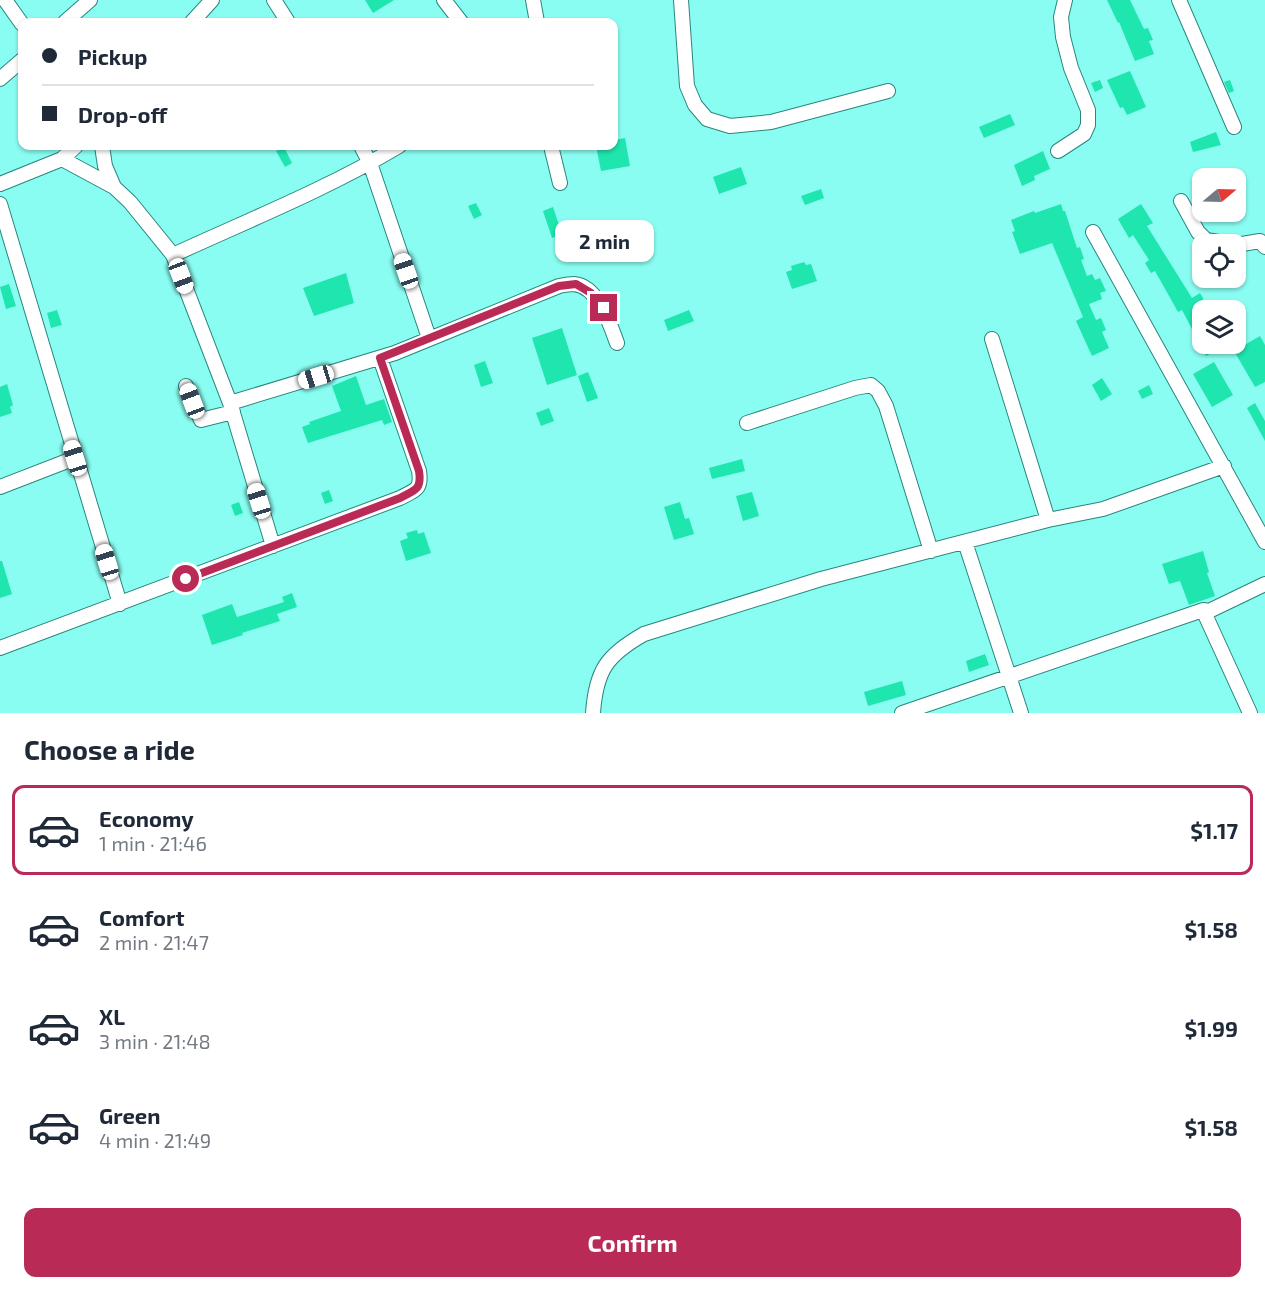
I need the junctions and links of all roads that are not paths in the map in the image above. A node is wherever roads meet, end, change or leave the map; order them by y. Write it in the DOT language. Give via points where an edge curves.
graph roads {
  1 [pos="5,0"];
  2 [pos="90,0"];
  3 [pos="212,0"];
  4 [pos="274,0"];
  5 [pos="444,0"];
  6 [pos="533,0"];
  7 [pos="681,0"];
  8 [pos="1065,0"];
  9 [pos="1179,0"];
  10 [pos="18,18"];
  11 [pos="70,18"];
  12 [pos="196,18"];
  13 [pos="285,18"];
  14 [pos="458,18"];
  15 [pos="536,18"];
  16 [pos="18,63"];
  17 [pos="0,79"];
  18 [pos="888,91"];
  19 [pos="1234,127"];
  20 [pos="72,150"];
  21 [pos="103,150"];
  22 [pos="362,150"];
  23 [pos="392,150"];
  24 [pos="552,150"];
  25 [pos="1058,151"];
  26 [pos="62,159"];
  27 [pos="370,163"];
  28 [pos="560,183"];
  29 [pos="0,184"];
  30 [pos="114,187"];
  31 [pos="1181,201"];
  32 [pos="0,204"];
  33 [pos="1093,232"];
  34 [pos="1199,234"];
  35 [pos="1246,242"];
  36 [pos="1265,247"];
  37 [pos="173,255"];
  38 [pos="429,338"];
  39 [pos="992,339"];
  40 [pos="617,343"];
  41 [pos="380,358"];
  42 [pos="186,386"];
  43 [pos="231,407"];
  44 [pos="747,423"];
  45 [pos="75,458"];
  46 [pos="1224,466"];
  47 [pos="0,487"];
  48 [pos="1048,520"];
  49 [pos="965,542"];
  50 [pos="1265,542"];
  51 [pos="273,546"];
  52 [pos="931,551"];
  53 [pos="1265,584"];
  54 [pos="120,604"];
  55 [pos="1203,610"];
  56 [pos="0,648"];
  57 [pos="1009,678"];
  58 [pos="593,713"];
  59 [pos="902,713"];
  60 [pos="1021,713"];
  61 [pos="1250,713"];
  1 -- 10 [label="street"];
  2 -- 11 [label="street"];
  3 -- 12 [label="street"];
  4 -- 13 [label="street"];
  5 -- 14 [label="street"];
  6 -- 15 [label="street"];
  7 -- 18 [label="street" via="687,86 695,105 708,119 730,126 771,122"];
  8 -- 25 [label="street" via="1061,17 1063,37 1088,110 1088,125 1084,134"];
  9 -- 19 [label="street"];
  16 -- 17 [label="street"];
  20 -- 26 [label="street"];
  21 -- 30 [label="street"];
  22 -- 27 [label="street"];
  23 -- 27 [label="street"];
  24 -- 28 [label="street"];
  26 -- 29 [label="street"];
  26 -- 30 [label="street"];
  27 -- 37 [label="street"];
  27 -- 38 [label="street"];
  30 -- 37 [label="street"];
  31 -- 34 [label="street"];
  32 -- 45 [label="street"];
  33 -- 46 [label="street"];
  35 -- 36 [label="street" via="1256,240"];
  37 -- 43 [label="street"];
  38 -- 40 [label="street" via="559,286 576,284 604,308"];
  38 -- 41 [label="street"];
  39 -- 48 [label="street"];
  41 -- 43 [label="street"];
  41 -- 51 [label="street" via="419,471 418,488"];
  42 -- 43 [label="street" via="201,420"];
  43 -- 51 [label="street"];
  44 -- 52 [label="street" via="870,385 886,406"];
  45 -- 47 [label="street"];
  45 -- 54 [label="street"];
  46 -- 48 [label="street" via="1104,509"];
  46 -- 50 [label="street"];
  48 -- 49 [label="street"];
  49 -- 52 [label="street"];
  49 -- 57 [label="street"];
  51 -- 54 [label="street"];
  52 -- 58 [label="street" via="821,579 644,633 621,647 604,666 595,691"];
  53 -- 55 [label="street" via="1209,611"];
  54 -- 56 [label="street"];
  55 -- 57 [label="street"];
  55 -- 61 [label="street"];
  57 -- 59 [label="street"];
  57 -- 60 [label="street"];
}
